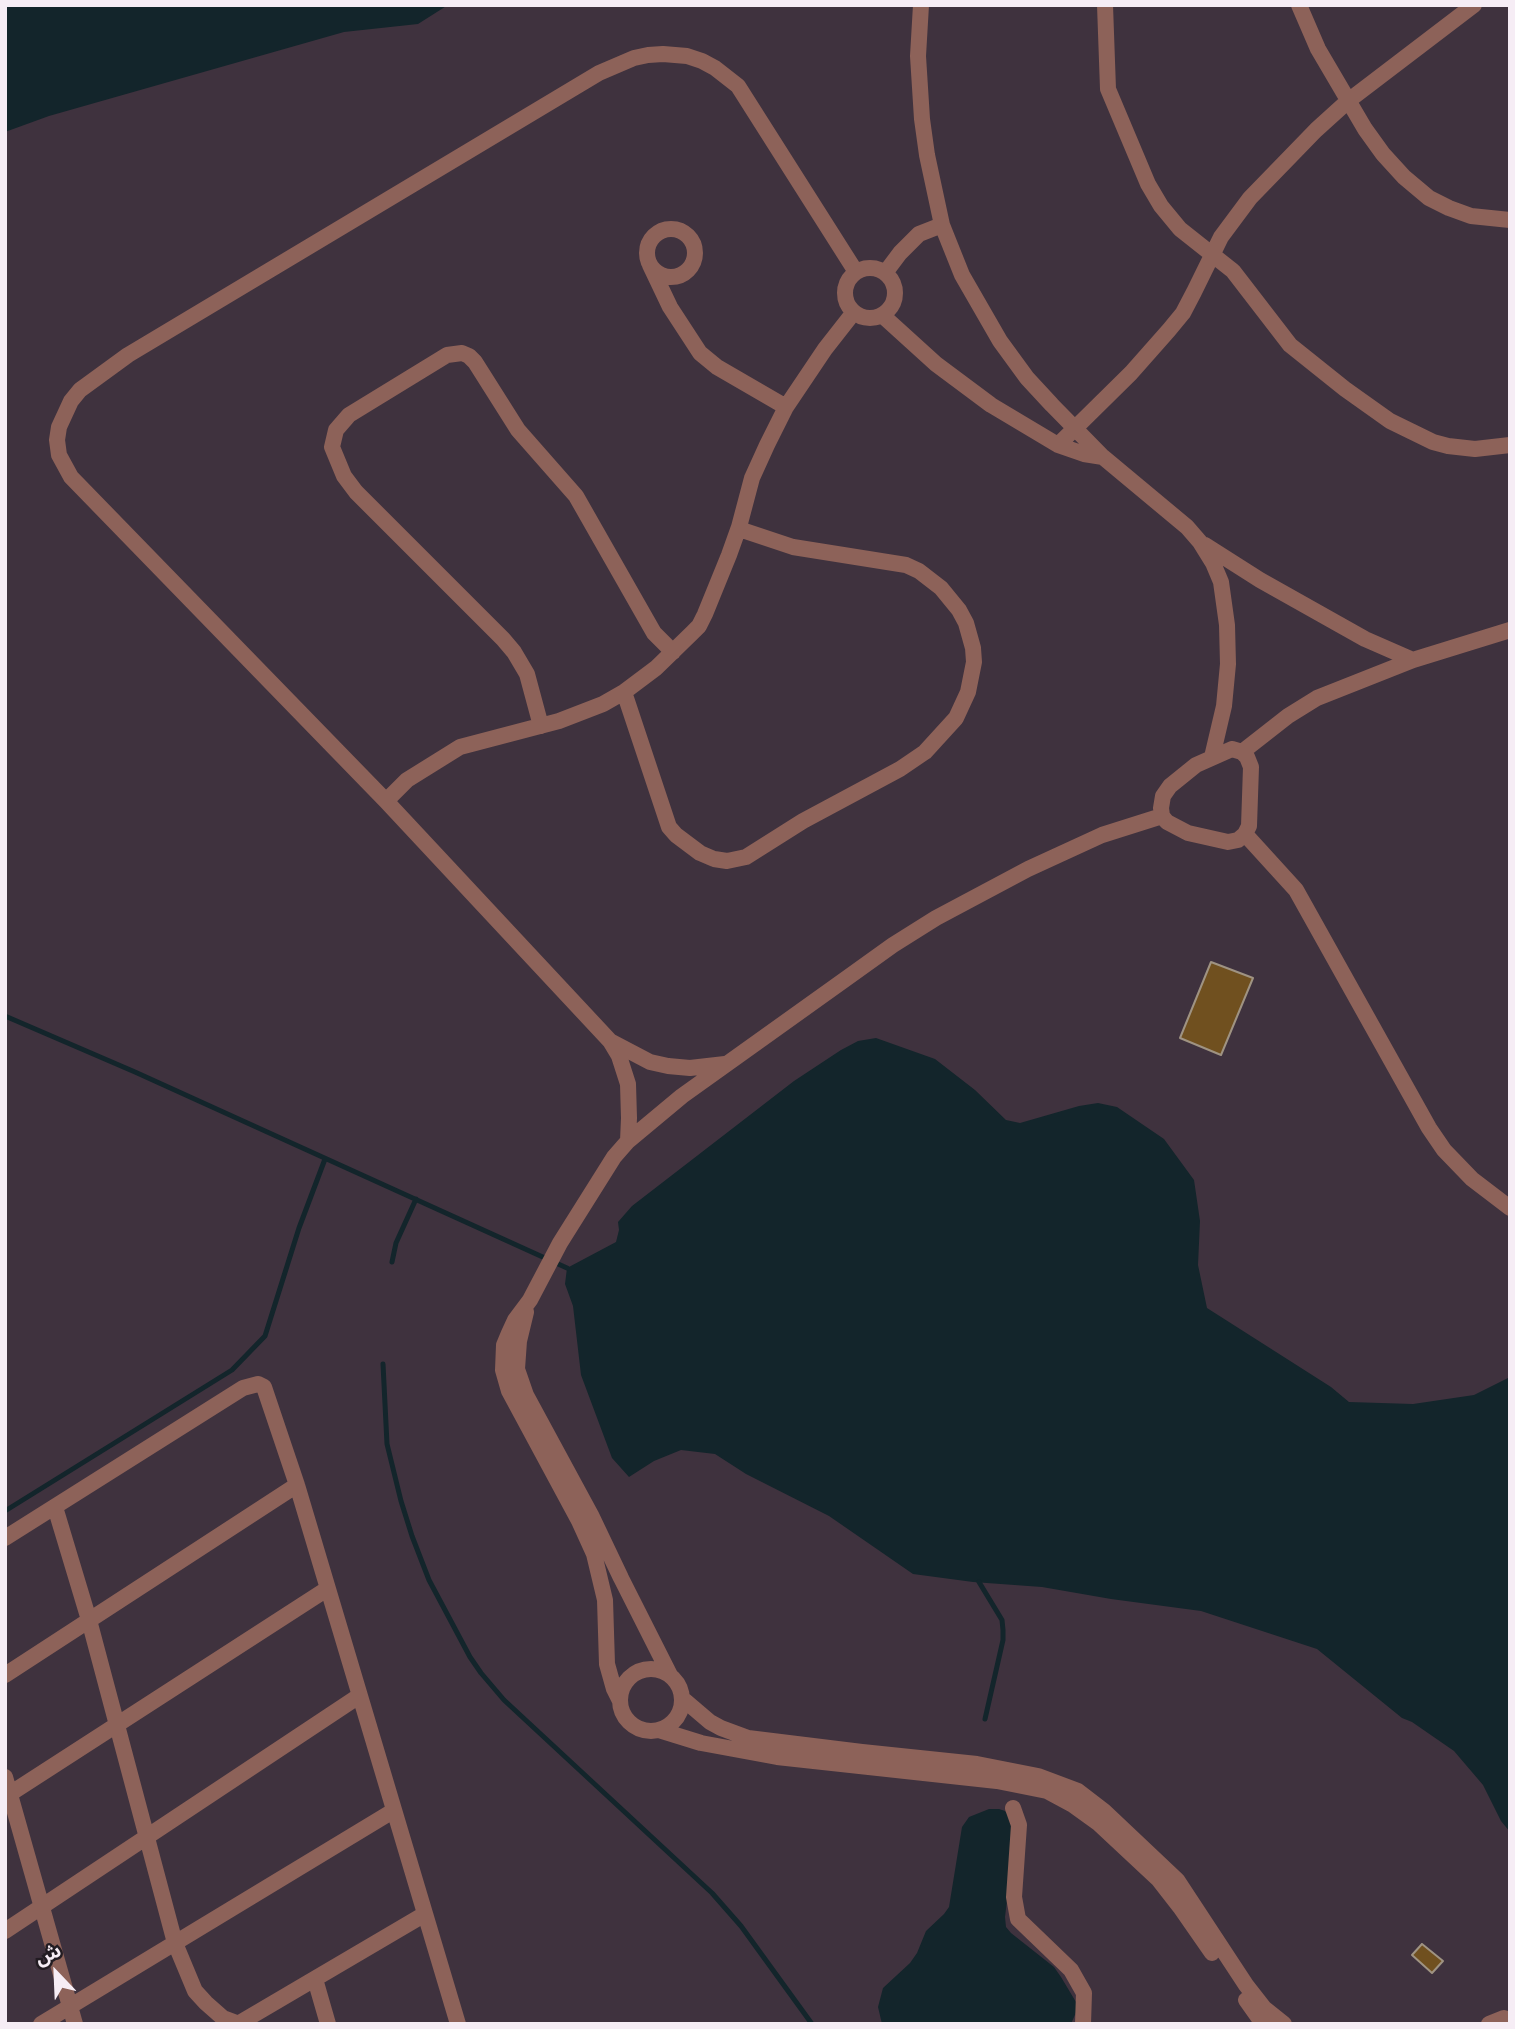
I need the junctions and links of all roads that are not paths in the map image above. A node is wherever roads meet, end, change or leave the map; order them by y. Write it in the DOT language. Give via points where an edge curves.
graph roads {
  1 [pos="921,5"];
  2 [pos="1105,5"];
  3 [pos="1299,5"];
  4 [pos="1474,5"];
  5 [pos="1348,101"];
  6 [pos="1510,220"];
  7 [pos="942,225"];
  8 [pos="1212,253"];
  9 [pos="650,265"];
  10 [pos="856,272"];
  11 [pos="885,272"];
  12 [pos="681,275"];
  13 [pos="670,307"];
  14 [pos="854,312"];
  15 [pos="881,315"];
  16 [pos="786,407"];
  17 [pos="1074,428"];
  18 [pos="1058,445"];
  19 [pos="1510,445"];
  20 [pos="1103,457"];
  21 [pos="738,529"];
  22 [pos="1200,542"];
  23 [pos="1510,629"];
  24 [pos="673,652"];
  25 [pos="1413,660"];
  26 [pos="624,692"];
  27 [pos="541,726"];
  28 [pos="1242,752"];
  29 [pos="1212,757"];
  30 [pos="386,801"];
  31 [pos="1162,816"];
  32 [pos="1245,834"];
  33 [pos="610,1041"];
  34 [pos="725,1064"];
  35 [pos="628,1140"];
  36 [pos="1510,1208"];
  37 [pos="530,1300"];
  38 [pos="297,1485"];
  39 [pos="55,1507"];
  40 [pos="5,1538"];
  41 [pos="327,1588"];
  42 [pos="89,1620"];
  43 [pos="5,1675"];
  44 [pos="670,1675"];
  45 [pos="359,1696"];
  46 [pos="683,1699"];
  47 [pos="620,1701"];
  48 [pos="116,1725"];
  49 [pos="659,1730"];
  50 [pos="5,1777"];
  51 [pos="8,1795"];
  52 [pos="1013,1808"];
  53 [pos="393,1811"];
  54 [pos="146,1837"];
  55 [pos="42,1906"];
  56 [pos="425,1914"];
  57 [pos="1192,1914"];
  58 [pos="5,1931"];
  59 [pos="175,1943"];
  60 [pos="315,1979"];
  61 [pos="70,2006"];
  62 [pos="1510,2020"];
  63 [pos="41,2024"];
  64 [pos="75,2024"];
  65 [pos="238,2024"];
  66 [pos="328,2024"];
  67 [pos="458,2024"];
  68 [pos="1083,2024"];
  69 [pos="1264,2024"];
  70 [pos="1283,2024"];
  71 [pos="1489,2024"];
  1 -- 7 [label="street" via="922,120"];
  2 -- 8 [label="street" via="1108,89 1148,184 1180,229"];
  3 -- 5 [label="street"];
  4 -- 5 [label="street"];
  5 -- 6 [label="street" via="1382,153 1429,198 1471,216"];
  5 -- 8 [label="street" via="1250,198"];
  7 -- 11 [label="street" via="919,234"];
  7 -- 17 [label="street" via="962,275 1000,341"];
  8 -- 17 [label="street" via="1169,330"];
  8 -- 19 [label="street" via="1242,282 1290,345 1390,421 1448,446"];
  9 -- 12 [label="street" via="664,276"];
  9 -- 12 [label="street" via="647,254 652,238 667,229 679,230 689,236 696,251 694,263"];
  9 -- 13 [label="street"];
  10 -- 11 [label="street" via="874,268"];
  10 -- 14 [label="street" via="847,282 845,294"];
  10 -- 30 [label="street" via="738,86 702,61 648,55 599,73 128,355 80,390 58,427 59,455 71,477"];
  11 -- 15 [label="street" via="895,295"];
  12 -- 13 [label="street"];
  13 -- 16 [label="street" via="708,361"];
  14 -- 15 [label="street" via="869,318"];
  14 -- 16 [label="street"];
  15 -- 18 [label="street" via="971,391"];
  16 -- 21 [label="street" via="752,478"];
  17 -- 18 [label="street"];
  17 -- 20 [label="street"];
  18 -- 20 [label="street"];
  20 -- 22 [label="street"];
  21 -- 24 [label="street" via="699,626"];
  21 -- 26 [label="street" via="793,547 906,565 936,583 959,610 973,649 968,692 956,718 925,752 900,769 746,857 727,861 700,853 669,827"];
  22 -- 25 [label="street" via="1365,639"];
  22 -- 29 [label="street" via="1221,582 1227,625 1224,706"];
  23 -- 25 [label="street"];
  24 -- 26 [label="street"];
  24 -- 27 [label="street" via="654,633 576,496 518,430 475,362 462,354 447,355 349,415 336,430 332,447 349,484 514,652 527,674"];
  25 -- 28 [label="street" via="1301,706"];
  26 -- 27 [label="street"];
  27 -- 30 [label="street" via="460,747 407,780"];
  28 -- 29 [label="street" via="1232,749"];
  28 -- 32 [label="street" via="1252,778 1250,826"];
  29 -- 31 [label="street" via="1170,786 1163,796"];
  30 -- 33 [label="street"];
  31 -- 32 [label="street" via="1175,828 1228,842"];
  31 -- 34 [label="street" via="1068,850 936,918"];
  32 -- 36 [label="street" via="1302,900 1429,1128 1459,1167"];
  33 -- 34 [label="street" via="668,1066"];
  33 -- 35 [label="street" via="628,1084"];
  34 -- 35 [label="street"];
  35 -- 37 [label="street"];
  37 -- 44 [label="street" via="519,1341 521,1381"];
  37 -- 47 [label="street" via="504,1345 503,1370 509,1391 594,1553 605,1600 607,1664"];
  38 -- 39 [label="street" via="268,1395 258,1384 243,1388"];
  38 -- 41 [label="street"];
  38 -- 42 [label="street"];
  39 -- 40 [label="street"];
  39 -- 42 [label="street"];
  41 -- 45 [label="street"];
  41 -- 48 [label="street"];
  42 -- 43 [label="street"];
  42 -- 48 [label="street"];
  44 -- 46 [label="street" via="680,1686"];
  44 -- 47 [label="street" via="658,1669 637,1672 623,1687"];
  45 -- 53 [label="street"];
  45 -- 54 [label="street"];
  46 -- 49 [label="street" via="677,1719"];
  46 -- 57 [label="street" via="710,1722 748,1738 977,1764 1061,1783 1090,1800 1177,1880"];
  47 -- 49 [label="street" via="632,1725 645,1731"];
  48 -- 51 [label="street"];
  48 -- 54 [label="street"];
  49 -- 57 [label="street" via="701,1743 777,1756 1047,1791 1110,1833"];
  50 -- 51 [label="street"];
  51 -- 55 [label="street"];
  52 -- 68 [label="street" via="1019,1825 1014,1897 1018,1919 1071,1970 1084,1993"];
  53 -- 56 [label="street"];
  53 -- 59 [label="street"];
  54 -- 55 [label="street"];
  54 -- 59 [label="street"];
  55 -- 58 [label="street"];
  55 -- 61 [label="street"];
  56 -- 60 [label="street"];
  56 -- 67 [label="street"];
  57 -- 69 [label="street"];
  57 -- 70 [label="street" via="1264,2008"];
  59 -- 61 [label="street"];
  59 -- 65 [label="street" via="195,1991 223,2018"];
  60 -- 65 [label="street"];
  60 -- 66 [label="street"];
  61 -- 63 [label="street"];
  61 -- 64 [label="street"];
  62 -- 71 [label="street"];
}
